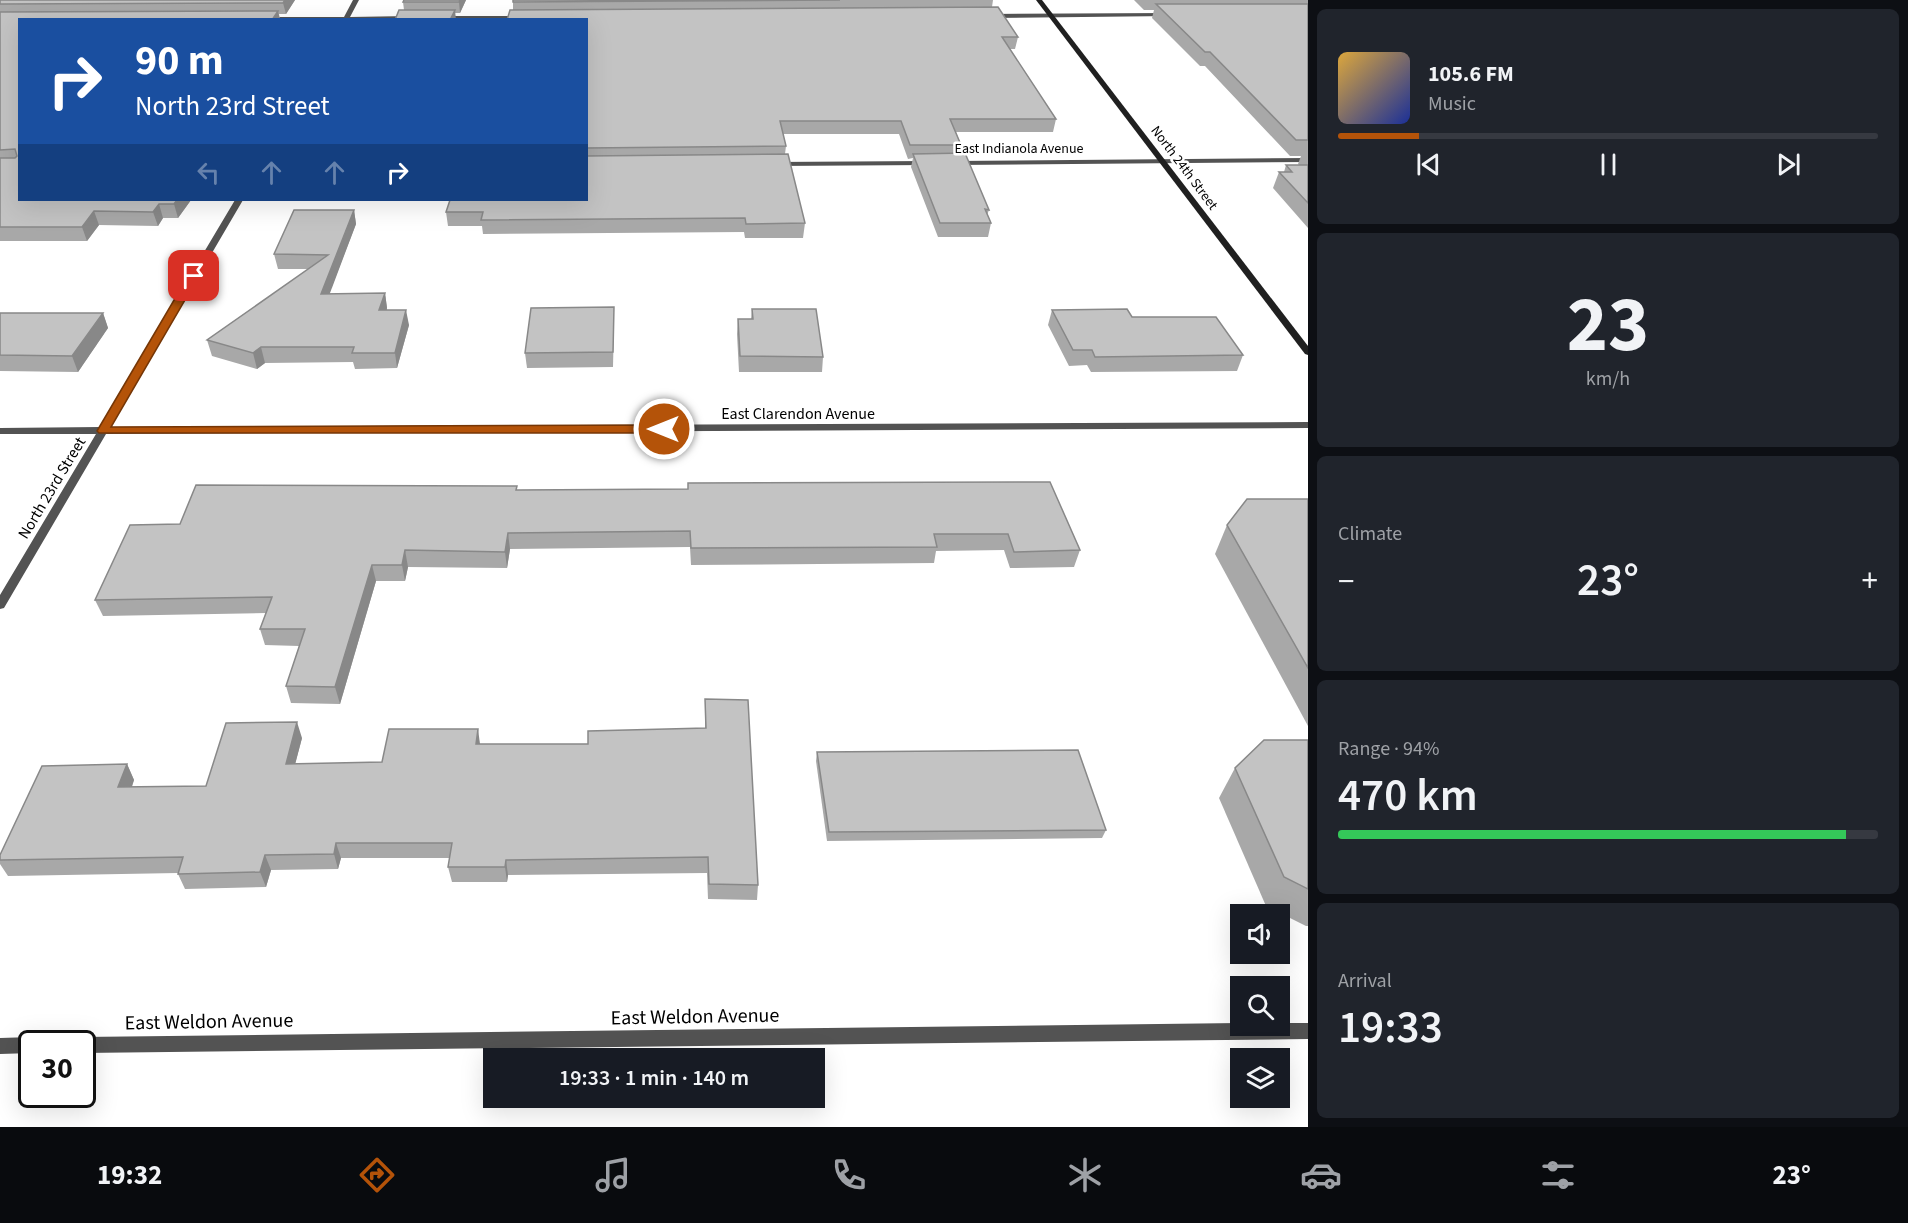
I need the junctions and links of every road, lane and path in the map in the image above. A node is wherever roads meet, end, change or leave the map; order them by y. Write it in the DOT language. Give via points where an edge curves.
graph roads {
  1 [pos="356,0"];
  2 [pos="1039,0"];
  3 [pos="1180,14"];
  4 [pos="1050,15"];
  5 [pos="978,16"];
  6 [pos="346,18"];
  7 [pos="427,18"];
  8 [pos="533,18"];
  9 [pos="1308,160"];
  10 [pos="1162,162"];
  11 [pos="934,163"];
  12 [pos="946,163"];
  13 [pos="766,164"];
  14 [pos="238,201"];
  15 [pos="1308,352"];
  16 [pos="1308,425"];
  17 [pos="0,431"];
  18 [pos="103,431"];
  19 [pos="0,605"];
  20 [pos="1308,1031"];
  21 [pos="18,1045"];
  22 [pos="96,1045"];
  23 [pos="0,1046"];
  1 -- 6 [label="street"];
  2 -- 4 [label="main road, North 24th Street"];
  3 -- 4 [label="street"];
  4 -- 5 [label="street"];
  4 -- 10 [label="main road, North 24th Street"];
  7 -- 8 [label="street"];
  9 -- 10 [label="street, East Indianola Avenue"];
  10 -- 12 [label="street, East Indianola Avenue"];
  10 -- 15 [label="main road, North 24th Street"];
  11 -- 13 [label="street, East Indianola Avenue"];
  14 -- 18 [label="street, North 23rd Street"];
  16 -- 18 [label="street, East Clarendon Avenue"];
  17 -- 18 [label="street, East Clarendon Avenue"];
  18 -- 19 [label="street, North 23rd Street"];
  20 -- 22 [label="street, East Weldon Avenue"];
  21 -- 23 [label="street"];
}
